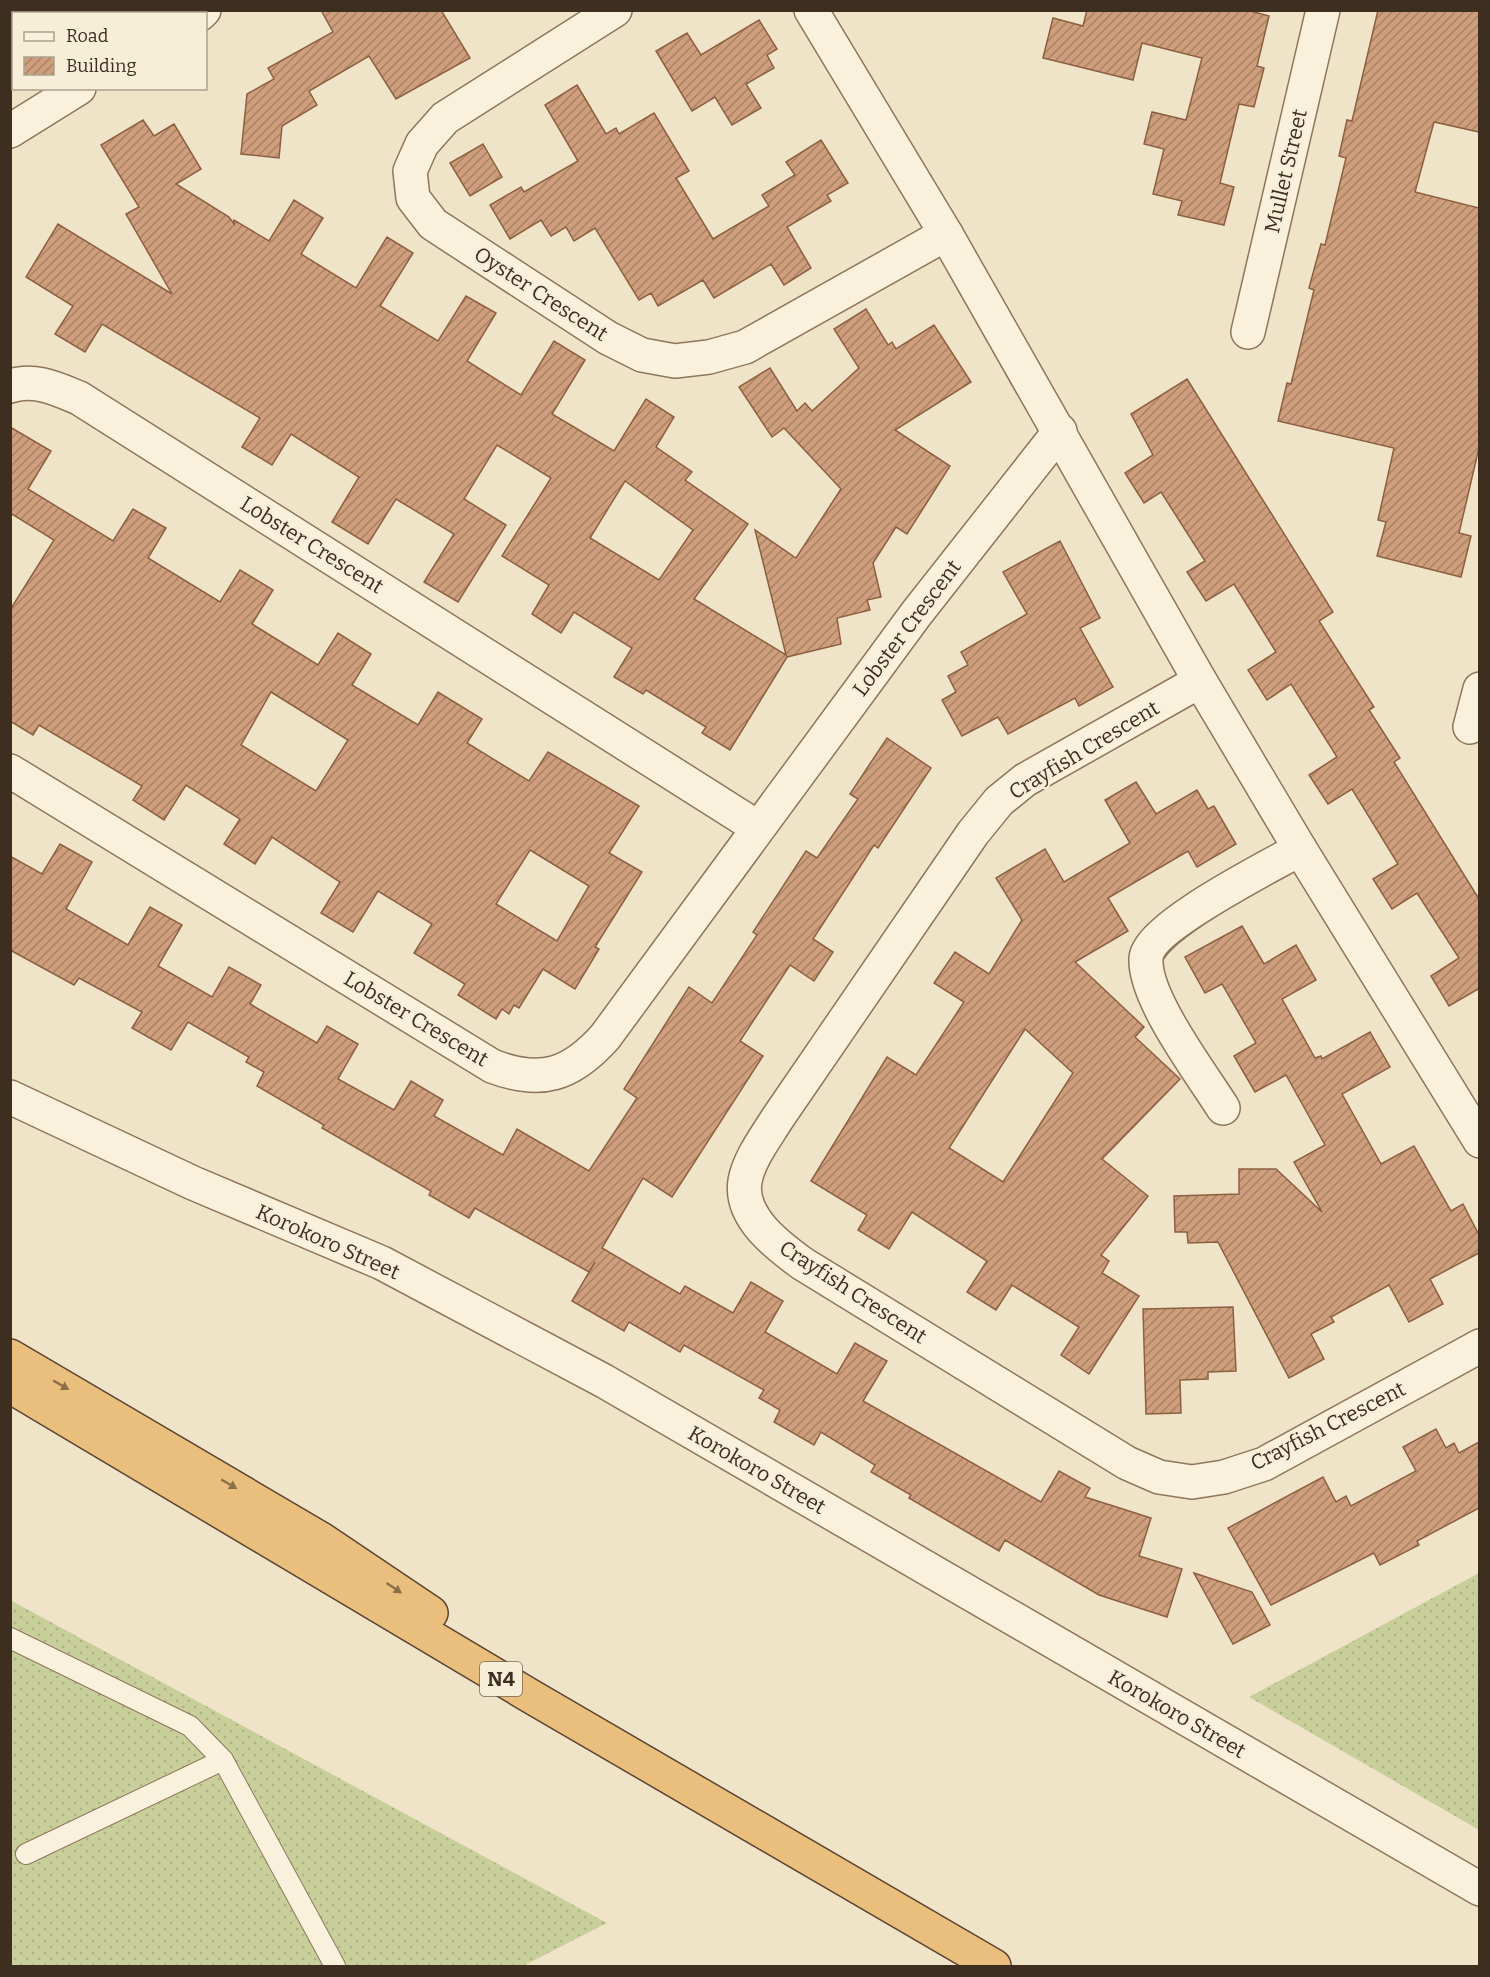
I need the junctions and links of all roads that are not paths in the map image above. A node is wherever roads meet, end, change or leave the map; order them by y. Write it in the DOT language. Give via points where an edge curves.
graph roads {
  1 [pos="615,10"];
  2 [pos="811,10"];
  3 [pos="1323,10"];
  4 [pos="76,90"];
  5 [pos="10,131"];
  6 [pos="946,234"];
  7 [pos="1248,333"];
  8 [pos="10,387"];
  9 [pos="1060,431"];
  10 [pos="1200,681"];
  11 [pos="1479,689"];
  12 [pos="1470,727"];
  13 [pos="10,771"];
  14 [pos="757,827"];
  15 [pos="1300,849"];
  16 [pos="10,1098"];
  17 [pos="1223,1108"];
  18 [pos="1479,1141"];
  19 [pos="1479,1346"];
  20 [pos="10,1356"];
  21 [pos="10,1386"];
  22 [pos="10,1638"];
  23 [pos="532,1698"];
  24 [pos="223,1760"];
  25 [pos="26,1854"];
  26 [pos="1479,1889"];
  27 [pos="335,1966"];
  28 [pos="994,1966"];
  1 -- 6 [label="street, Oyster Crescent" via="445,118 422,144 410,171 413,198 433,224 608,338 642,356 675,361 745,347"];
  2 -- 6 [label="street"];
  3 -- 7 [label="street, Mullet Street"];
  4 -- 5 [label="street"];
  6 -- 9 [label="street"];
  8 -- 14 [label="street, Lobster Crescent" via="22,382 45,385 79,398"];
  9 -- 10 [label="street"];
  9 -- 14 [label="street, Lobster Crescent" via="916,614"];
  10 -- 15 [label="street"];
  10 -- 19 [label="street, Crayfish Crescent" via="1025,780 999,801 972,833 777,1119 745,1181 748,1203 777,1246 1127,1463 1159,1478 1191,1482 1224,1477 1264,1464"];
  11 -- 12 [label="street"];
  13 -- 14 [label="street, Lobster Crescent" via="492,1066 513,1074 559,1073 589,1056"];
  15 -- 17 [label="street" via="1182,917 1161,934 1146,956 1147,976 1156,1000"];
  15 -- 18 [label="street"];
  16 -- 26 [label="street, Korokoro Street" via="194,1183 382,1263 604,1381"];
  20 -- 23 [label="highway, one-way" via="321,1539 466,1637"];
  21 -- 23 [label="highway, N4"];
  22 -- 24 [label="lane" via="190,1726"];
  23 -- 28 [label="highway, N4"];
  24 -- 25 [label="lane"];
  24 -- 27 [label="lane"];
}
